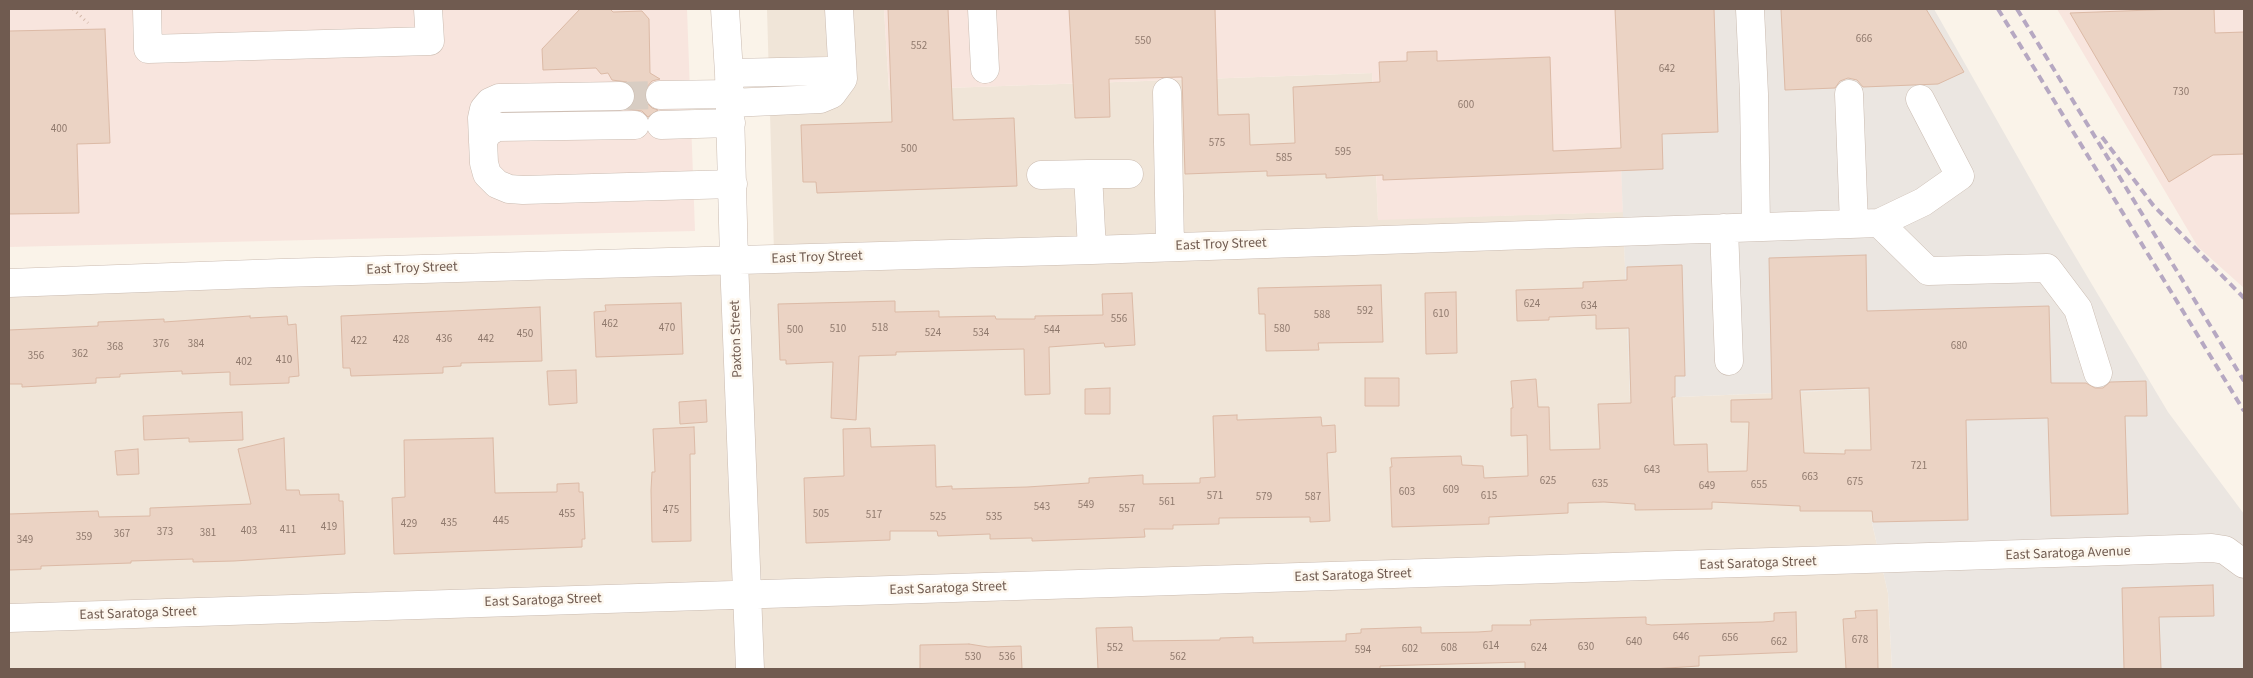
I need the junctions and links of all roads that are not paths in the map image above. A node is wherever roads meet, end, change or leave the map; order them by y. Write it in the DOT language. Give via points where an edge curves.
graph roads {
  1 [pos="147,9"];
  2 [pos="428,9"];
  3 [pos="724,9"];
  4 [pos="839,9"];
  5 [pos="982,9"];
  6 [pos="1750,9"];
  7 [pos="984,69"];
  8 [pos="1167,92"];
  9 [pos="1849,94"];
  10 [pos="660,95"];
  11 [pos="620,96"];
  12 [pos="730,98"];
  13 [pos="1920,99"];
  14 [pos="483,142"];
  15 [pos="1088,174"];
  16 [pos="1129,174"];
  17 [pos="1042,175"];
  18 [pos="733,184"];
  19 [pos="1867,223"];
  20 [pos="1756,227"];
  21 [pos="1724,228"];
  22 [pos="1170,246"];
  23 [pos="1092,250"];
  24 [pos="734,260"];
  25 [pos="9,283"];
  26 [pos="1729,361"];
  27 [pos="2098,373"];
  28 [pos="1887,560"];
  29 [pos="2244,564"];
  30 [pos="747,595"];
  31 [pos="9,618"];
  32 [pos="750,669"];
  1 -- 2 [label="street" via="148,49 430,41"];
  3 -- 12 [label="street, Paxton Street"];
  4 -- 12 [label="street" via="840,83 828,71"];
  5 -- 7 [label="street"];
  6 -- 20 [label="street"];
  8 -- 22 [label="street"];
  9 -- 19 [label="street"];
  10 -- 12 [label="street"];
  11 -- 14 [label="street" via="499,98 484,109"];
  12 -- 14 [label="street" via="648,125 497,127 487,133"];
  12 -- 18 [label="street, Paxton Street"];
  13 -- 19 [label="street" via="1960,176 1923,202"];
  14 -- 18 [label="street" via="487,174 497,184 509,189"];
  15 -- 16 [label="street"];
  15 -- 17 [label="street"];
  15 -- 23 [label="street"];
  18 -- 24 [label="street, Paxton Street"];
  19 -- 20 [label="street, East Troy Street"];
  19 -- 27 [label="street" via="1928,271 2047,268 2078,309"];
  20 -- 21 [label="street, East Troy Street"];
  21 -- 22 [label="street, East Troy Street"];
  21 -- 26 [label="street"];
  22 -- 23 [label="street, East Troy Street"];
  23 -- 24 [label="street, East Troy Street"];
  24 -- 25 [label="street, East Troy Street"];
  24 -- 30 [label="street, Paxton Street"];
  28 -- 29 [label="street, East Saratoga Avenue" via="2212,548 2225,550"];
  28 -- 30 [label="street, East Saratoga Street"];
  30 -- 31 [label="street, East Saratoga Street"];
  30 -- 32 [label="street, Paxton Street"];
}
